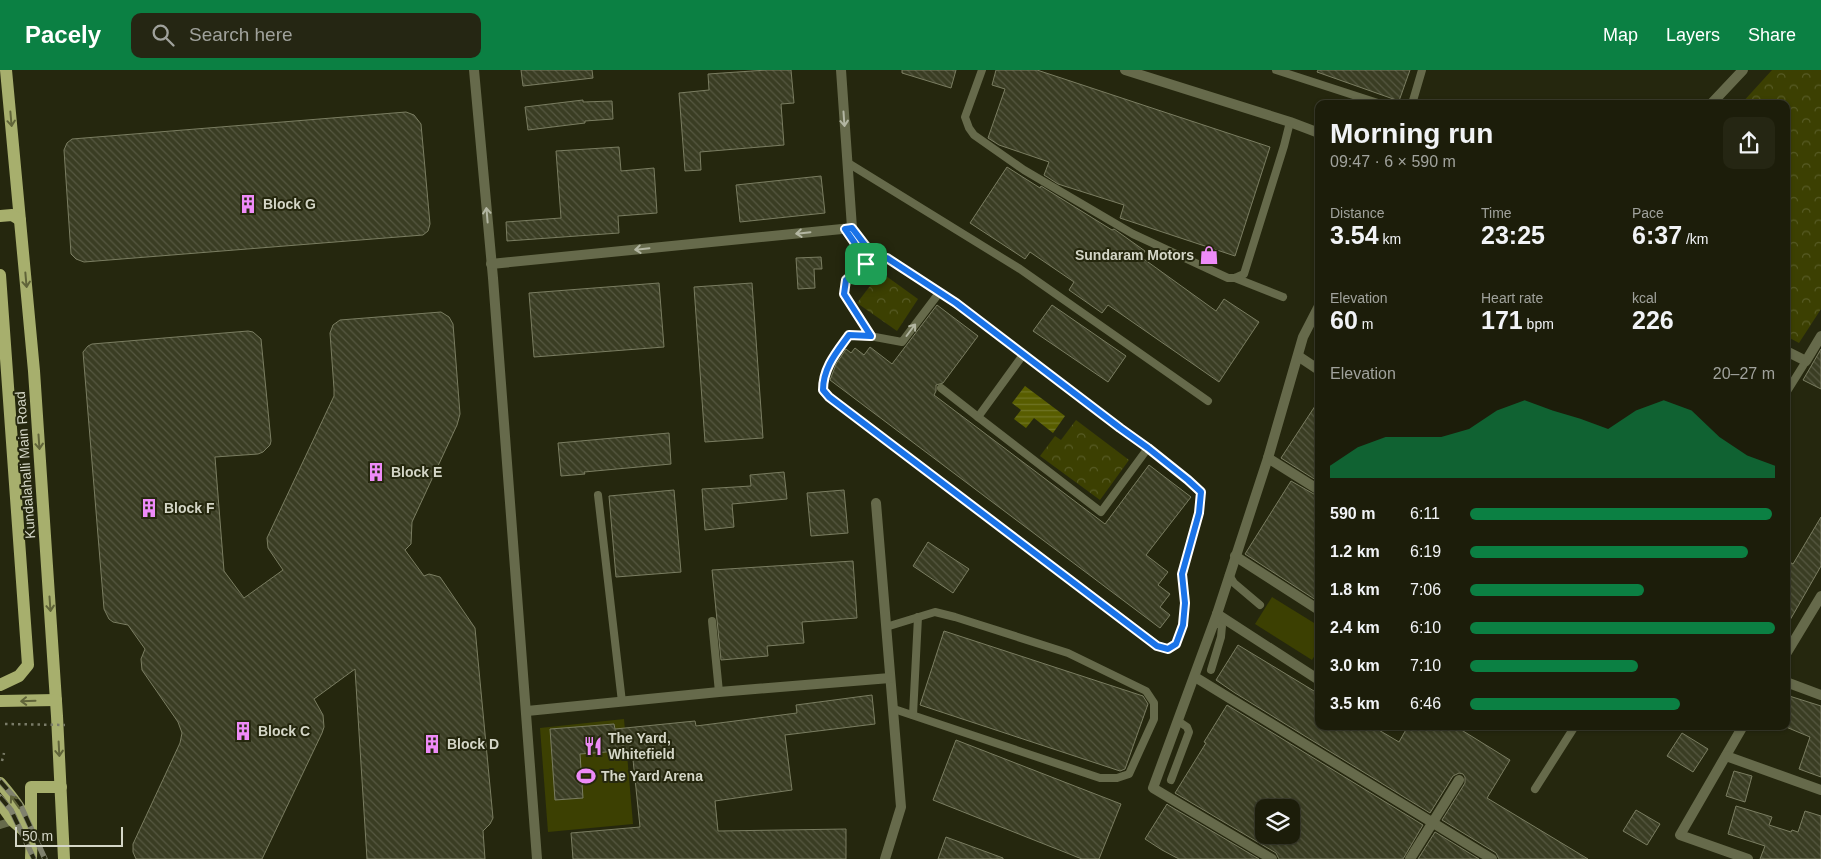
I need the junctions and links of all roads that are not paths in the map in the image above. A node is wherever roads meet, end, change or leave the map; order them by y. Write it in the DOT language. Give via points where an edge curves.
graph roads {
  1 [pos="6,70"];
  2 [pos="474,70"];
  3 [pos="841,70"];
  4 [pos="982,70"];
  5 [pos="1125,70"];
  6 [pos="1276,70"];
  7 [pos="1422,70"];
  8 [pos="1743,70"];
  9 [pos="1368,100"];
  10 [pos="1413,100"];
  11 [pos="1715,100"];
  12 [pos="1290,122"];
  13 [pos="1315,131"];
  14 [pos="848,163"];
  15 [pos="0,216"];
  16 [pos="20,220"];
  17 [pos="848,229"];
  18 [pos="875,258"];
  19 [pos="492,264"];
  20 [pos="866,264"];
  21 [pos="0,275"];
  22 [pos="1235,278"];
  23 [pos="939,292"];
  24 [pos="1283,297"];
  25 [pos="1315,314"];
  26 [pos="2,322"];
  27 [pos="871,336"];
  28 [pos="1821,336"];
  29 [pos="1790,353"];
  30 [pos="1024,355"];
  31 [pos="1298,356"];
  32 [pos="1806,362"];
  33 [pos="1315,367"];
  34 [pos="1790,386"];
  35 [pos="941,388"];
  36 [pos="1208,401"];
  37 [pos="978,417"];
  38 [pos="1148,448"];
  39 [pos="1268,458"];
  40 [pos="1315,487"];
  41 [pos="598,495"];
  42 [pos="876,503"];
  43 [pos="1235,556"];
  44 [pos="1229,575"];
  45 [pos="1821,596"];
  46 [pos="1260,606"];
  47 [pos="1315,607"];
  48 [pos="918,617"];
  49 [pos="1215,618"];
  50 [pos="712,621"];
  51 [pos="886,626"];
  52 [pos="1790,647"];
  53 [pos="1211,670"];
  54 [pos="1195,677"];
  55 [pos="890,678"];
  56 [pos="1315,678"];
  57 [pos="1790,683"];
  58 [pos="0,684"];
  59 [pos="719,692"];
  60 [pos="1821,695"];
  61 [pos="56,700"];
  62 [pos="0,701"];
  63 [pos="622,702"];
  64 [pos="894,709"];
  65 [pos="527,711"];
  66 [pos="913,716"];
  67 [pos="1178,721"];
  68 [pos="1572,730"];
  69 [pos="1741,730"];
  70 [pos="1726,756"];
  71 [pos="1171,780"];
  72 [pos="1459,780"];
  73 [pos="0,783"];
  74 [pos="61,787"];
  75 [pos="1535,789"];
  76 [pos="1821,790"];
  77 [pos="0,803"];
  78 [pos="13,821"];
  79 [pos="1432,823"];
  80 [pos="0,826"];
  81 [pos="31,836"];
  82 [pos="31,858"];
  83 [pos="64,859"];
  84 [pos="538,859"];
  85 [pos="885,859"];
  86 [pos="1272,859"];
  87 [pos="1410,859"];
  88 [pos="1492,859"];
  89 [pos="1748,859"];
  1 -- 16 [label="main road, Kundalahalli Main Road, one-way"];
  19 -- 2 [label="street, one-way"];
  3 -- 14 [label="street, one-way"];
  4 -- 22 [label="lane" via="965,117 974,135 1024,170 1133,234 1228,278"];
  5 -- 12 [label="street"];
  6 -- 9 [label="lane"];
  7 -- 10 [label="lane"];
  8 -- 11 [label="street"];
  12 -- 13 [label="street"];
  12 -- 22 [label="lane" via="1244,274"];
  14 -- 17 [label="street"];
  14 -- 36 [label="lane" via="1020,269"];
  15 -- 16 [label="main road" via="12,215"];
  16 -- 61 [label="main road, Kundalahalli Main Road, one-way" via="34,371"];
  17 -- 18 [label="lane"];
  17 -- 19 [label="street, one-way"];
  17 -- 20 [label="lane"];
  18 -- 20 [label="lane"];
  18 -- 23 [label="lane" via="887,258"];
  19 -- 65 [label="street"];
  20 -- 27 [label="lane" via="846,280 844,294"];
  21 -- 26 [label="main road, Kundalahalli Main Road"];
  22 -- 24 [label="lane"];
  27 -- 23 [label="lane, one-way" via="902,342"];
  23 -- 30 [label="lane"];
  25 -- 31 [label="street"];
  26 -- 58 [label="main road, Kundalahalli Main Road" via="28,665 19,676"];
  27 -- 38 [label="lane" via="849,335 828,364 823,390 829,397 1157,646 1168,649 1176,644 1183,625 1182,574 1199,513 1201,492"];
  28 -- 32 [label="street"];
  29 -- 32 [label="street"];
  30 -- 37 [label="lane"];
  30 -- 38 [label="lane"];
  31 -- 33 [label="street"];
  31 -- 39 [label="street"];
  32 -- 34 [label="lane"];
  35 -- 37 [label="lane"];
  37 -- 38 [label="lane" via="1101,512"];
  39 -- 40 [label="street"];
  39 -- 43 [label="street"];
  41 -- 63 [label="lane"];
  42 -- 51 [label="street"];
  43 -- 44 [label="street"];
  43 -- 47 [label="street"];
  44 -- 46 [label="lane"];
  44 -- 49 [label="street"];
  45 -- 52 [label="street"];
  48 -- 51 [label="lane"];
  48 -- 66 [label="lane"];
  48 -- 66 [label="lane" via="935,612 1068,653 1146,692 1154,703 1154,719 1129,774 1100,778"];
  49 -- 53 [label="lane" via="1222,626"];
  49 -- 54 [label="street"];
  49 -- 56 [label="street"];
  50 -- 59 [label="lane"];
  51 -- 55 [label="street"];
  54 -- 67 [label="street"];
  54 -- 79 [label="street"];
  55 -- 59 [label="street"];
  55 -- 64 [label="street"];
  57 -- 60 [label="street"];
  59 -- 63 [label="street"];
  61 -- 62 [label="main road, one-way"];
  61 -- 74 [label="main road, Kundalahalli Main Road, one-way"];
  63 -- 65 [label="street"];
  64 -- 66 [label="lane"];
  64 -- 85 [label="street" via="901,807"];
  65 -- 84 [label="street"];
  67 -- 71 [label="lane" via="1189,732"];
  67 -- 86 [label="street" via="1153,788"];
  68 -- 75 [label="lane"];
  69 -- 70 [label="street"];
  70 -- 76 [label="street"];
  70 -- 89 [label="street" via="1680,835"];
  72 -- 79 [label="street"];
  81 -- 73 [label="main road, one-way" via="19,807"];
  74 -- 81 [label="main road" via="31,787"];
  74 -- 83 [label="main road, Kundalahalli Main Road"];
  77 -- 78 [label="main road"];
  78 -- 80 [label="lane"];
  78 -- 81 [label="main road"];
  79 -- 87 [label="street"];
  79 -- 88 [label="street"];
  81 -- 82 [label="main road"];
}
